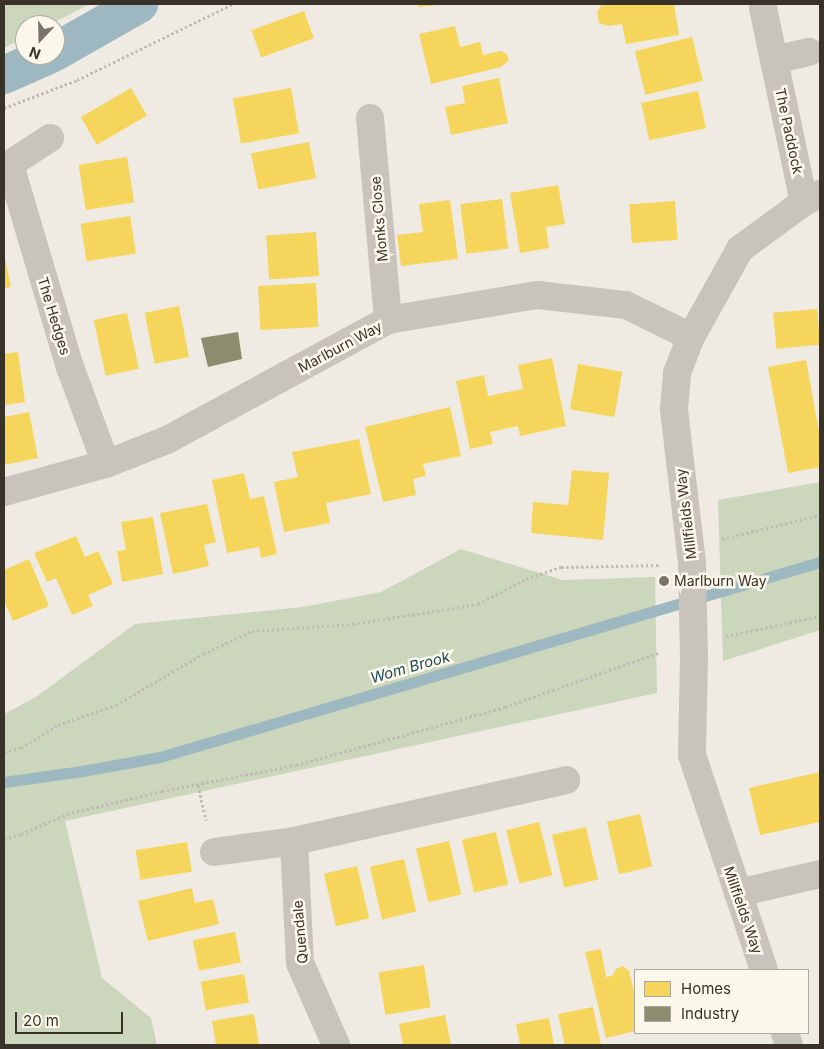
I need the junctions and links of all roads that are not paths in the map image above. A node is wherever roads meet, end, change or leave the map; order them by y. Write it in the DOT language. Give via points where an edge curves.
graph roads {
  1 [pos="763,8"];
  2 [pos="809,52"];
  3 [pos="774,60"];
  4 [pos="370,118"];
  5 [pos="50,138"];
  6 [pos="7,167"];
  7 [pos="812,198"];
  8 [pos="388,320"];
  9 [pos="691,337"];
  10 [pos="106,464"];
  11 [pos="4,492"];
  12 [pos="566,780"];
  13 [pos="294,841"];
  14 [pos="214,852"];
  15 [pos="820,874"];
  16 [pos="738,893"];
  17 [pos="764,969"];
  18 [pos="336,1045"];
  1 -- 3 [label="street, The Paddock"];
  2 -- 3 [label="street"];
  3 -- 7 [label="street, The Paddock"];
  4 -- 8 [label="street, Monks Close"];
  5 -- 6 [label="street, The Hedges"];
  6 -- 10 [label="street, The Hedges" via="70,366"];
  7 -- 9 [label="street, Millfields Way" via="740,249"];
  8 -- 9 [label="street, Marlburn Way" via="538,295 626,306"];
  8 -- 10 [label="street, Marlburn Way" via="167,440"];
  9 -- 16 [label="street, Millfields Way, bridge" via="677,373 674,409 691,550 692,755"];
  10 -- 11 [label="street, Marlburn Way"];
  12 -- 13 [label="street"];
  13 -- 14 [label="street"];
  13 -- 18 [label="street, Quendale" via="300,963"];
  15 -- 16 [label="street"];
  16 -- 17 [label="street, Millfields Way"];
}
